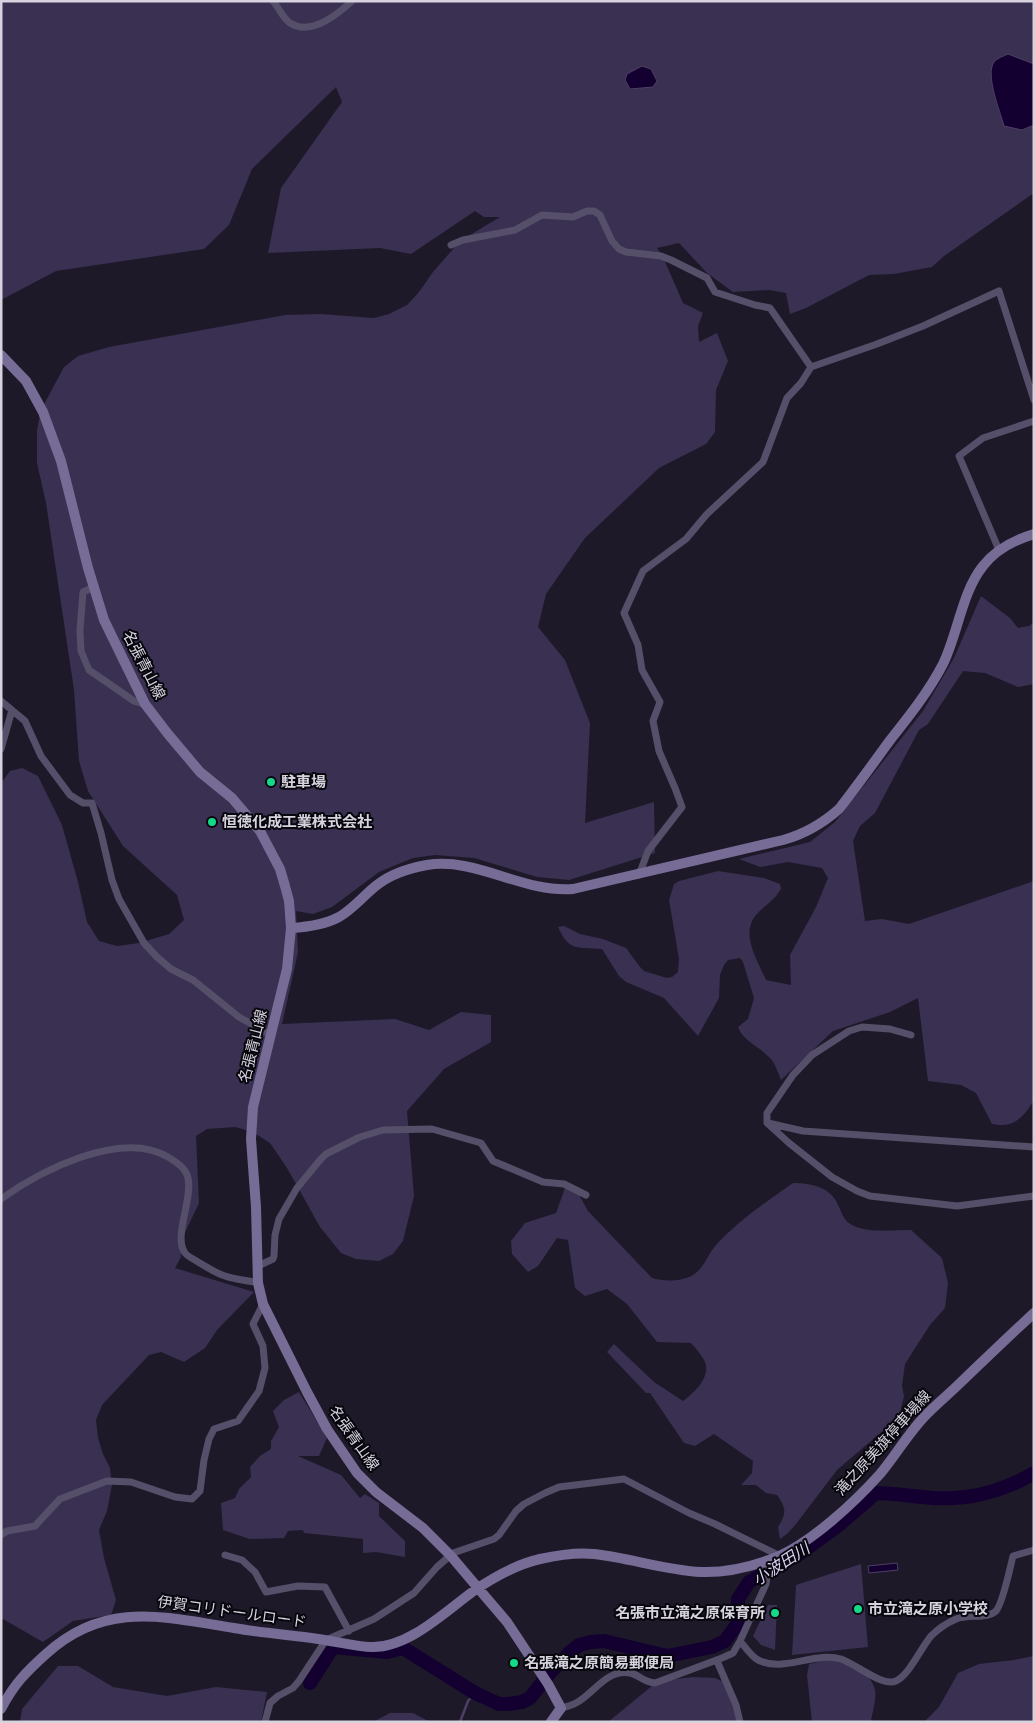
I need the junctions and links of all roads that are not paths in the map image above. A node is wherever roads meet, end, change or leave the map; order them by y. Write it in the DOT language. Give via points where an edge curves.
graph roads {
  1 [pos="274,1"];
  2 [pos="352,1"];
  3 [pos="450,245"];
  4 [pos="1,355"];
  5 [pos="811,367"];
  6 [pos="1034,400"];
  7 [pos="1034,421"];
  8 [pos="1034,534"];
  9 [pos="999,550"];
  10 [pos="94,587"];
  11 [pos="1,701"];
  12 [pos="145,704"];
  13 [pos="12,710"];
  14 [pos="1,749"];
  15 [pos="639,874"];
  16 [pos="291,928"];
  17 [pos="271,1035"];
  18 [pos="911,1035"];
  19 [pos="768,1123"];
  20 [pos="1034,1147"];
  21 [pos="586,1195"];
  22 [pos="1034,1196"];
  23 [pos="1,1199"];
  24 [pos="258,1266"];
  25 [pos="258,1283"];
  26 [pos="263,1304"];
  27 [pos="1032,1317"];
  28 [pos="1,1535"];
  29 [pos="1034,1550"];
  30 [pos="225,1555"];
  31 [pos="451,1556"];
  32 [pos="780,1556"];
  33 [pos="764,1564"];
  34 [pos="478,1588"];
  35 [pos="349,1631"];
  36 [pos="326,1640"];
  37 [pos="740,1641"];
  38 [pos="717,1661"];
  39 [pos="560,1708"];
  40 [pos="1,1709"];
  41 [pos="265,1722"];
  42 [pos="551,1722"];
  43 [pos="740,1722"];
  1 -- 2 [label="street" via="291,23 306,28"];
  3 -- 5 [label="street" via="514,230 542,215 573,217 594,211 602,218 615,246 622,251 661,256 707,278 715,292 770,308"];
  4 -- 10 [label="main road, 名張青山線" via="26,381 43,412 61,461"];
  5 -- 6 [label="street" via="923,326 999,291"];
  5 -- 15 [label="street" via="788,398 763,462 707,514 686,539 643,571 624,613 638,645 642,670 660,702 653,722 660,751 682,807 648,851"];
  7 -- 9 [label="street" via="983,438 959,456"];
  8 -- 9 [label="main road"];
  9 -- 15 [label="main road" via="976,576 952,643 930,686 851,794 832,814 816,827 792,837"];
  10 -- 12 [label="main road, 名張青山線" via="104,620"];
  10 -- 12 [label="street" via="83,592 80,630 81,651 89,670 134,701"];
  11 -- 13 [label="street"];
  12 -- 16 [label="main road, 名張青山線" via="200,772 232,798 260,831 280,869 289,901"];
  13 -- 14 [label="street"];
  13 -- 17 [label="street" via="25,721 41,756 70,795 83,803 92,803 119,899 144,943 171,968 193,980 239,1017"];
  15 -- 16 [label="main road" via="578,888 554,889 524,884 466,866 430,864 382,882 337,918 309,927"];
  16 -- 17 [label="main road, 名張青山線" via="287,969"];
  17 -- 24 [label="main road, 名張青山線" via="254,1107 251,1139"];
  18 -- 19 [label="street" via="890,1029 862,1027 812,1054 767,1113"];
  19 -- 20 [label="street" via="803,1131"];
  19 -- 22 [label="street" via="832,1177 870,1196 956,1206"];
  21 -- 24 [label="street" via="564,1184 543,1182 493,1161 481,1143 432,1129 383,1130 360,1137 320,1160 283,1209 276,1228 274,1256"];
  23 -- 25 [label="street" via="44,1173 109,1150 133,1148 159,1152 177,1162 188,1179 181,1237 186,1253 220,1274"];
  24 -- 25 [label="main road, 名張青山線"];
  25 -- 26 [label="main road, 名張青山線"];
  26 -- 28 [label="street" via="253,1324 263,1346 265,1368 258,1391 238,1421 214,1429 204,1460 200,1491 192,1500 131,1482 107,1482 60,1499 35,1526"];
  26 -- 31 [label="main road, 名張青山線" via="327,1429 357,1473"];
  27 -- 32 [label="main road, 滝之原美旗停車場線" via="924,1418 854,1501"];
  29 -- 37 [label="street" via="1014,1556 996,1611 957,1618 939,1629 897,1681 884,1682 840,1659 772,1664 757,1660"];
  30 -- 35 [label="street" via="242,1560 255,1572 266,1592 298,1586 325,1587"];
  31 -- 32 [label="street" via="494,1539 516,1511 545,1493 624,1479"];
  31 -- 34 [label="main road, 名張青山線"];
  31 -- 35 [label="street" via="414,1593"];
  32 -- 33 [label="main road, 滝之原美旗停車場線"];
  33 -- 34 [label="main road, 滝之原美旗停車場線" via="704,1572 592,1554 567,1554 537,1560"];
  33 -- 37 [label="street" via="766,1584"];
  34 -- 36 [label="main road, 伊賀コリドールロード" via="411,1636 392,1644 371,1647"];
  34 -- 39 [label="main road, 名張青山線" via="507,1622"];
  35 -- 36 [label="street"];
  36 -- 40 [label="main road, 伊賀コリドールロード" via="153,1616 129,1616 95,1623 60,1643 24,1674"];
  36 -- 41 [label="street" via="299,1682 272,1699"];
  37 -- 38 [label="street" via="733,1653"];
  38 -- 39 [label="street" via="655,1683 618,1672 576,1704"];
  38 -- 43 [label="street"];
  39 -- 42 [label="main road"];
}
